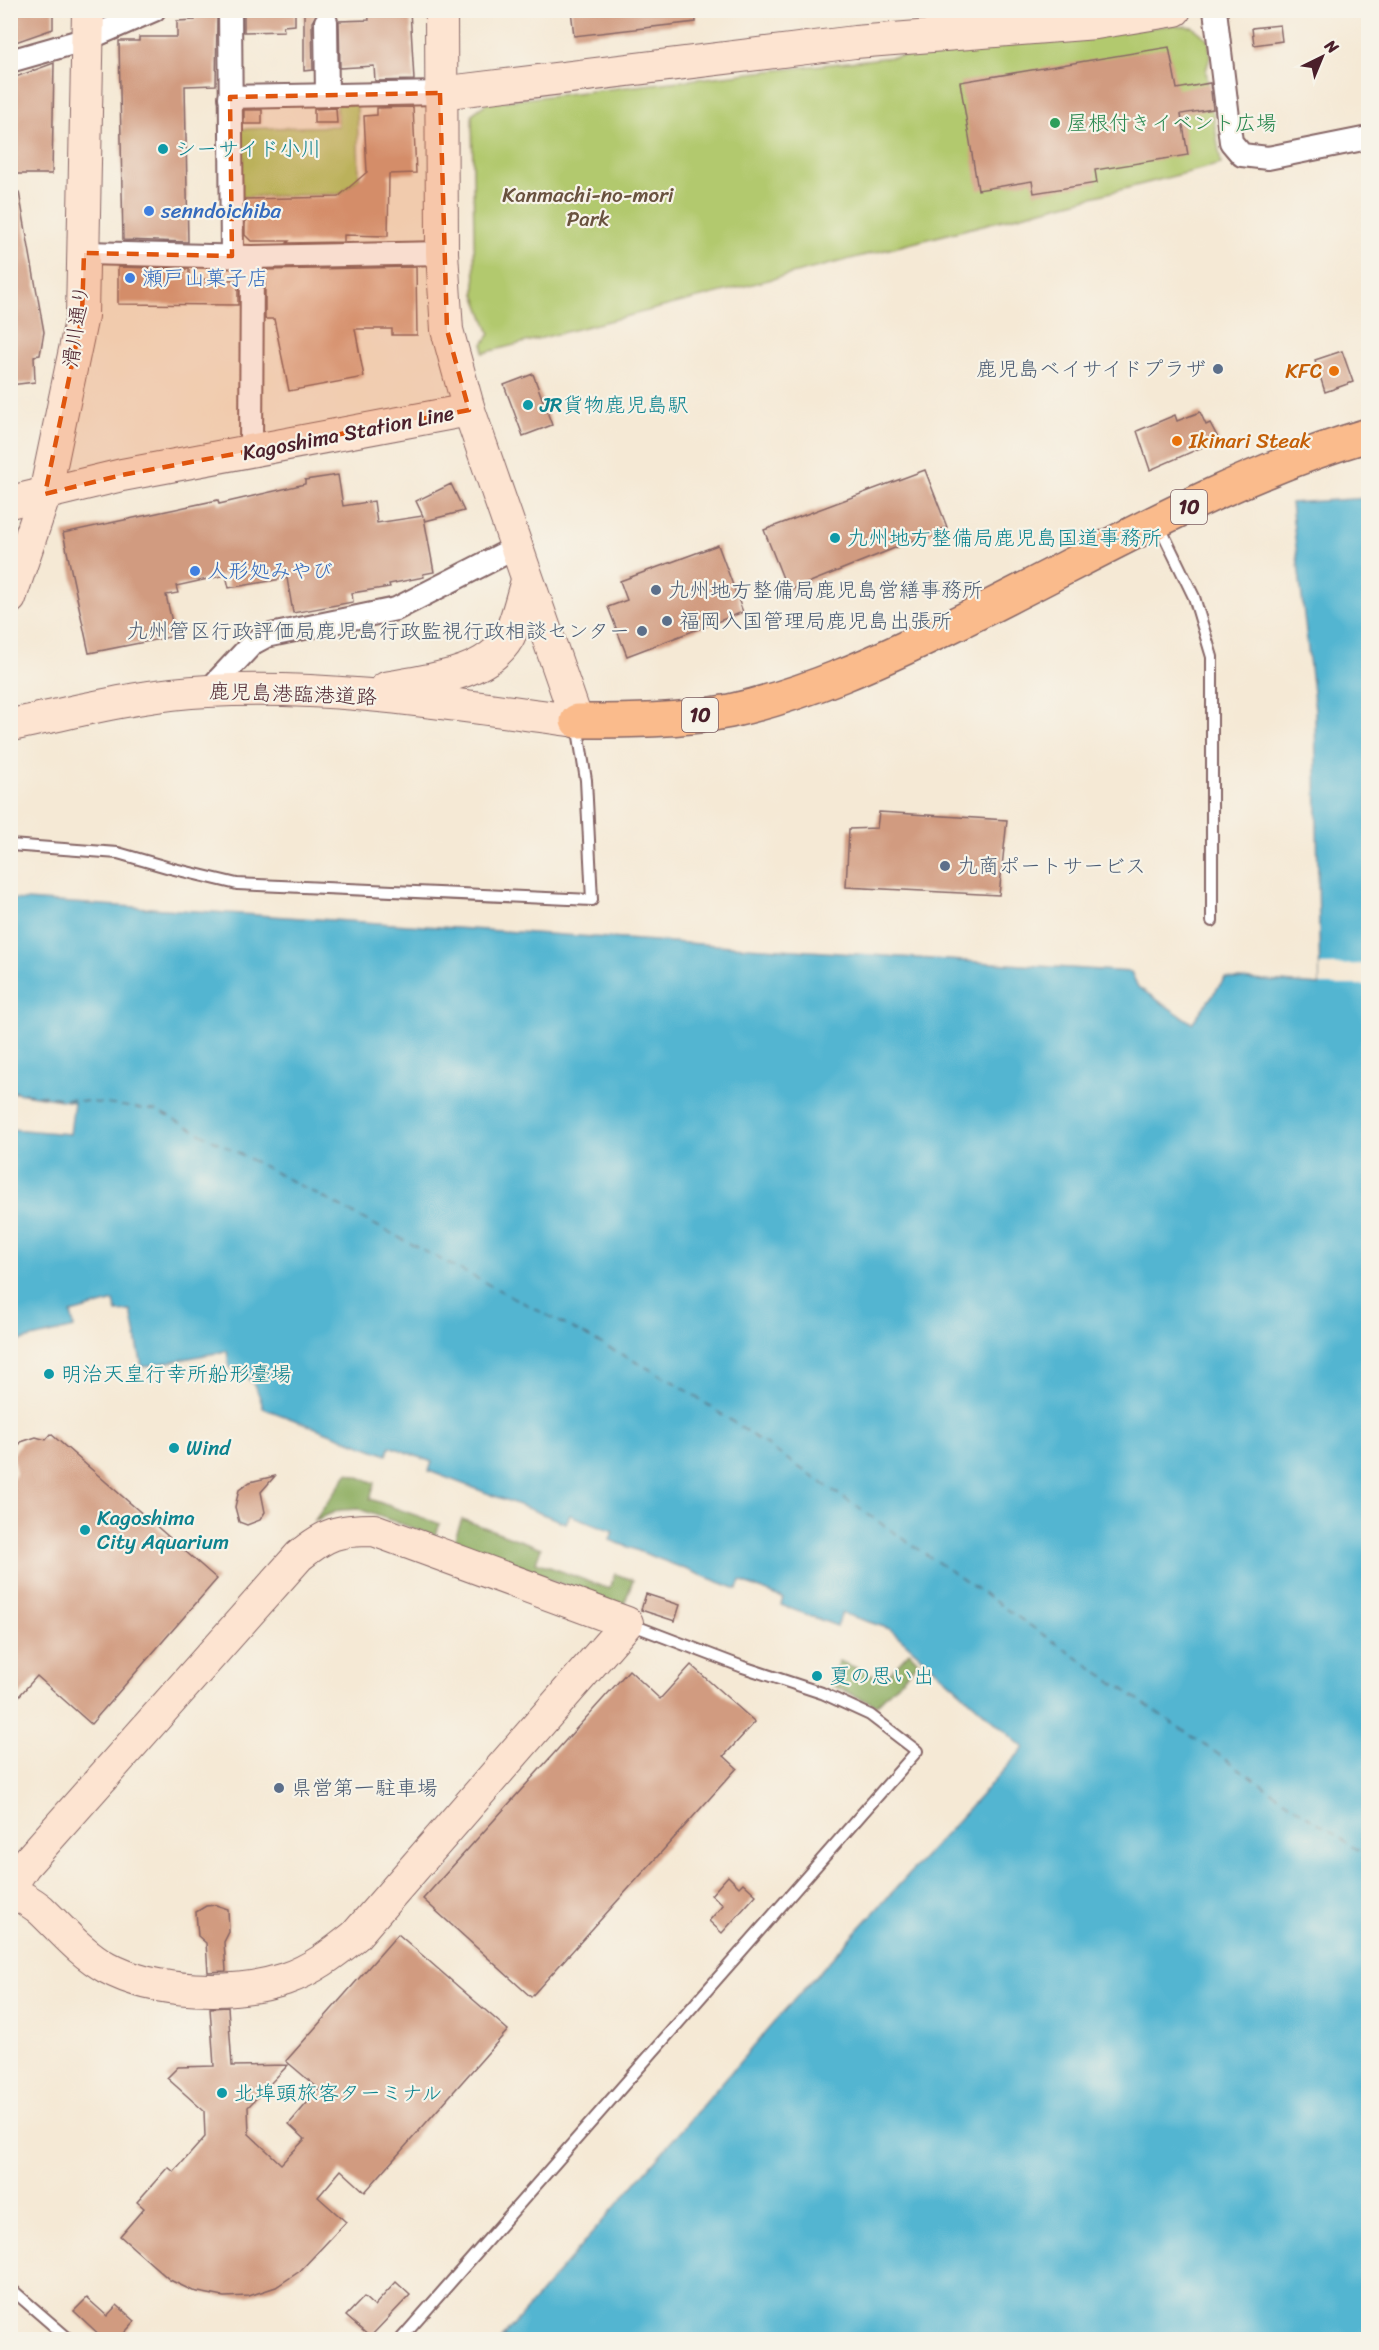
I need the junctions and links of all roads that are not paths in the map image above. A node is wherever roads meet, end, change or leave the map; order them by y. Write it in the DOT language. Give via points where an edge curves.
graph roads {
  1 [pos="154,10"];
  2 [pos="230,10"];
  3 [pos="441,10"];
  4 [pos="1175,10"];
  5 [pos="1215,10"];
  6 [pos="326,22"];
  7 [pos="87,25"];
  8 [pos="10,61"];
  9 [pos="440,93"];
  10 [pos="327,95"];
  11 [pos="230,97"];
  12 [pos="1368,138"];
  13 [pos="84,253"];
  14 [pos="442,253"];
  15 [pos="242,256"];
  16 [pos="469,410"];
  17 [pos="1368,435"];
  18 [pos="251,451"];
  19 [pos="45,494"];
  20 [pos="10,502"];
  21 [pos="1158,522"];
  22 [pos="517,547"];
  23 [pos="527,580"];
  24 [pos="10,598"];
  25 [pos="208,691"];
  26 [pos="356,693"];
  27 [pos="577,721"];
  28 [pos="10,725"];
  29 [pos="10,845"];
  30 [pos="1212,921"];
  31 [pos="627,1623"];
  32 [pos="14,1874"];
  33 [pos="10,2288"];
  34 [pos="62,2337"];
  35 [pos="400,2340"];
  1 -- 7 [label="street"];
  2 -- 11 [label="street"];
  3 -- 9 [label="street, Kagoshima Station Line"];
  4 -- 9 [label="street" via="1096,23 855,42"];
  5 -- 12 [label="street" via="1231,142 1242,155 1268,158"];
  6 -- 10 [label="street"];
  7 -- 8 [label="street"];
  7 -- 13 [label="street, 滑川通り"];
  9 -- 10 [label="street"];
  9 -- 14 [label="street, Kagoshima Station Line"];
  10 -- 11 [label="street"];
  11 -- 15 [label="street"];
  13 -- 15 [label="street"];
  13 -- 19 [label="street, 滑川通り" via="82,316"];
  14 -- 15 [label="street"];
  14 -- 16 [label="street, Kagoshima Station Line" via="447,330"];
  15 -- 18 [label="street"];
  16 -- 18 [label="street, Kagoshima Station Line"];
  16 -- 22 [label="street"];
  17 -- 21 [label="highway, 10" via="1284,462"];
  18 -- 19 [label="street, Kagoshima Station Line"];
  19 -- 20 [label="street, Kagoshima Station Line"];
  19 -- 24 [label="street, 滑川通り"];
  21 -- 27 [label="highway, 10" via="871,665 785,695 695,716"];
  21 -- 30 [label="lane" via="1194,597 1212,657"];
  22 -- 23 [label="street"];
  22 -- 25 [label="street" via="396,609 267,636 253,643"];
  23 -- 26 [label="street" via="508,637 497,653 442,677"];
  23 -- 27 [label="street"];
  25 -- 26 [label="street, 鹿児島港臨港道路"];
  25 -- 28 [label="street, 鹿児島港臨港道路" via="137,699"];
  26 -- 27 [label="street, 鹿児島港臨港道路"];
  27 -- 29 [label="lane" via="586,780 592,900 237,884 118,853"];
  31 -- 32 [label="street" via="374,1530 343,1530 324,1536 299,1556"];
  31 -- 32 [label="street" via="355,1936 330,1956 285,1979 232,1989 185,1989 153,1984 108,1968 85,1953 39,1908"];
  31 -- 35 [label="lane" via="822,1693 870,1715 917,1751"];
  33 -- 34 [label="lane"];
}
